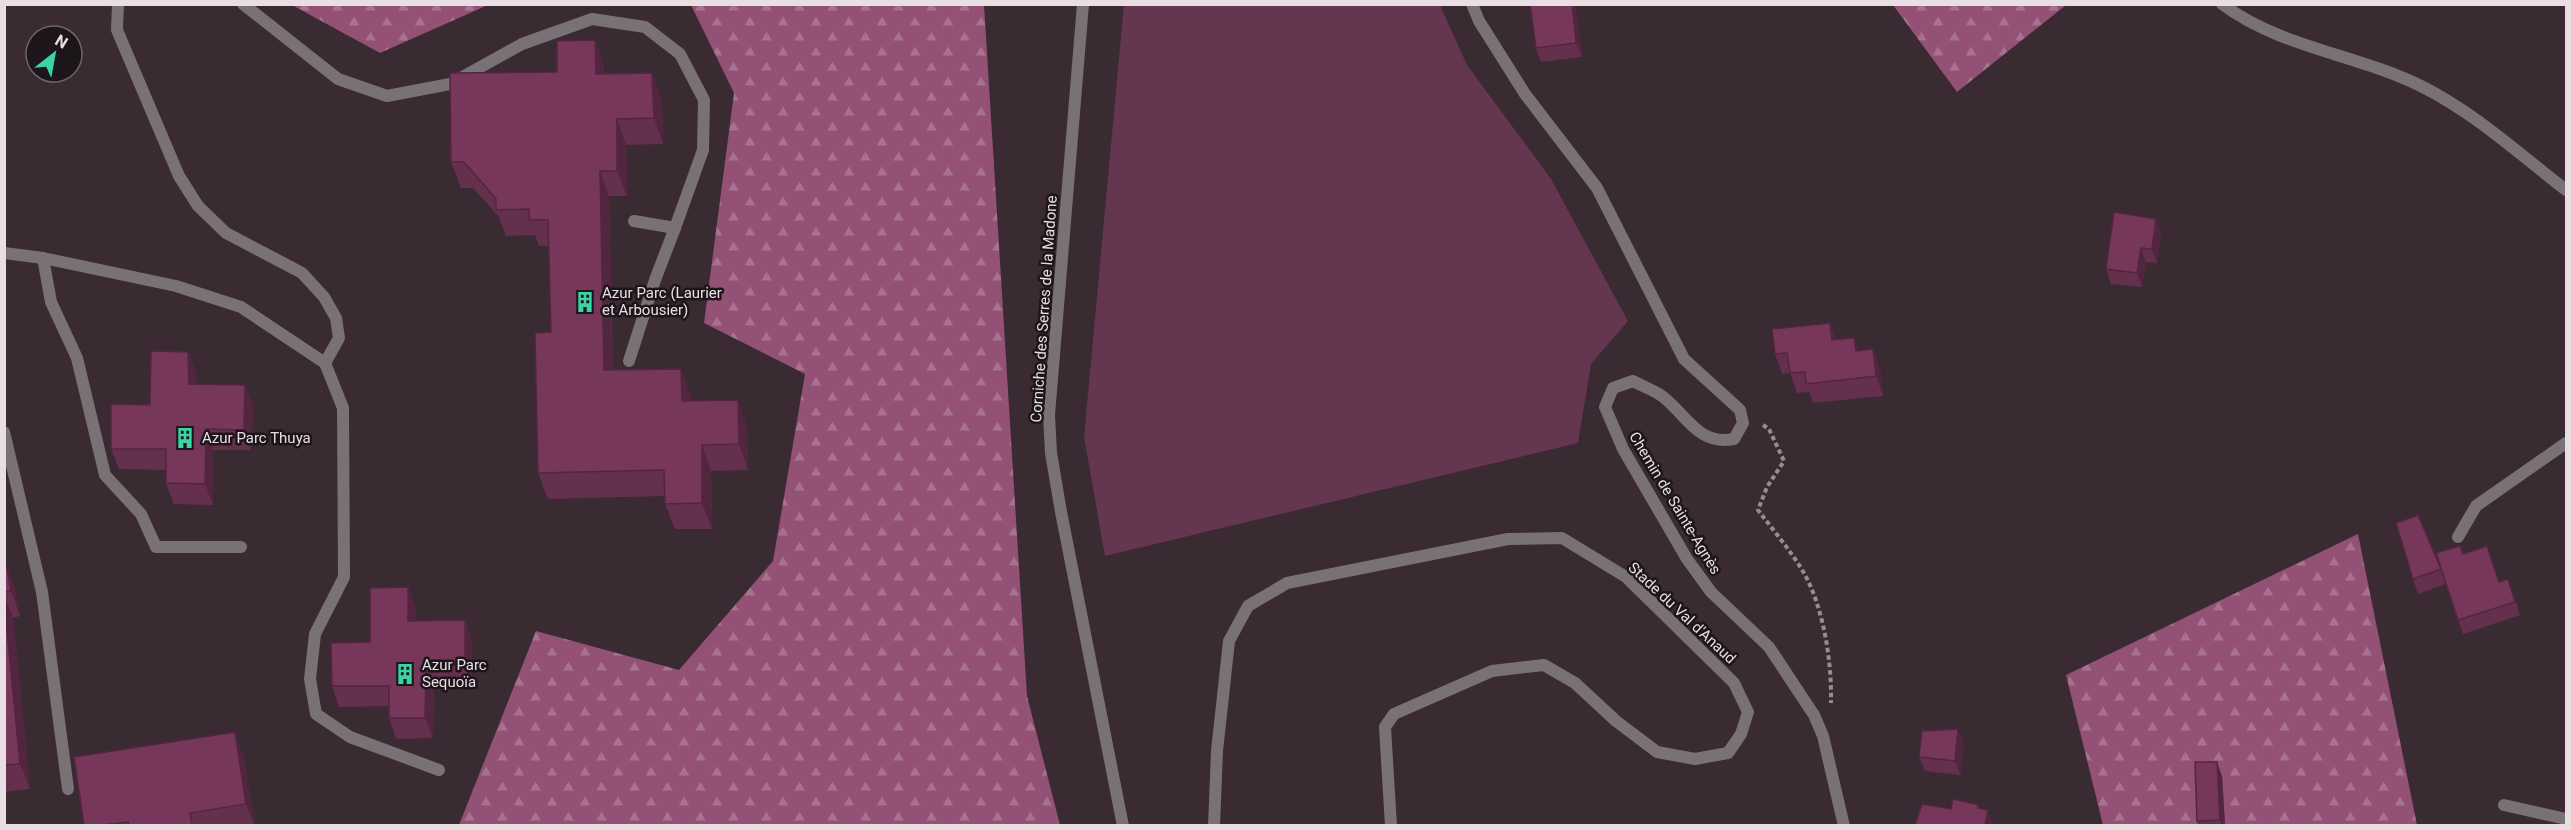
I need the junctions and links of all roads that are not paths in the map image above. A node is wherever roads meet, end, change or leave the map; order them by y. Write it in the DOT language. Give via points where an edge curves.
graph roads {
  1 [pos="118,4"];
  2 [pos="243,4"];
  3 [pos="1083,4"];
  4 [pos="1472,4"];
  5 [pos="2222,4"];
  6 [pos="2566,190"];
  7 [pos="634,221"];
  8 [pos="675,228"];
  9 [pos="4,253"];
  10 [pos="43,258"];
  11 [pos="629,361"];
  12 [pos="326,363"];
  13 [pos="4,432"];
  14 [pos="2566,443"];
  15 [pos="2458,537"];
  16 [pos="241,547"];
  17 [pos="439,770"];
  18 [pos="68,789"];
  19 [pos="2504,805"];
  20 [pos="2566,819"];
  21 [pos="1123,825"];
  22 [pos="1214,825"];
  23 [pos="1391,825"];
  24 [pos="1844,825"];
  1 -- 12 [label="street" via="117,30 179,176 198,206 226,233 302,273 324,297 336,318 339,338"];
  2 -- 8 [label="street" via="338,79 387,96 450,84 522,44 592,19 645,27 680,54 704,100 703,150"];
  3 -- 21 [label="street, Corniche des Serres de la Madone" via="1049,424 1061,512"];
  4 -- 24 [label="street, Chemin de Sainte-Agnès" via="1524,94 1597,188 1684,359 1740,410 1743,423 1734,439 1720,442 1698,431 1661,396 1632,381 1613,388 1605,407 1623,449 1687,559 1711,592 1769,647 1814,715 1823,736"];
  5 -- 6 [label="street" via="2286,40 2358,60 2422,87 2502,137"];
  7 -- 8 [label="street"];
  8 -- 11 [label="street"];
  9 -- 10 [label="street"];
  10 -- 12 [label="street" via="176,286 241,307"];
  10 -- 16 [label="street" via="51,302 77,358 105,475 141,514 156,547"];
  12 -- 17 [label="street" via="343,408 345,577 315,634 310,679 316,714 350,736"];
  13 -- 18 [label="street" via="42,592"];
  14 -- 15 [label="street" via="2476,506"];
  19 -- 20 [label="street"];
  22 -- 23 [label="street, Stade du Val d'Anaud" via="1217,751 1229,641 1248,606 1287,583 1508,539 1562,537 1626,577 1734,683 1748,712 1741,734 1728,753 1695,759 1657,752 1616,721 1575,682 1544,665 1492,672 1394,714 1385,727"];
}
